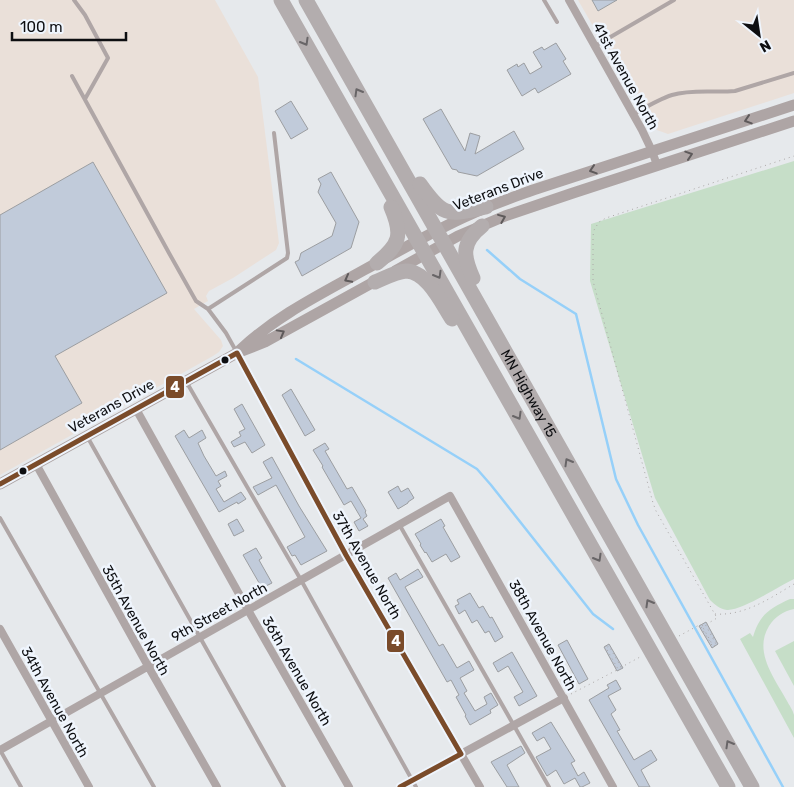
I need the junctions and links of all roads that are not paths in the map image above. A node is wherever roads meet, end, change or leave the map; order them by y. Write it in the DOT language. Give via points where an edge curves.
graph roads {
  1 [pos="74,0"];
  2 [pos="281,0"];
  3 [pos="306,0"];
  4 [pos="544,0"];
  5 [pos="569,0"];
  6 [pos="674,0"];
  7 [pos="557,22"];
  8 [pos="595,46"];
  9 [pos="794,73"];
  10 [pos="72,76"];
  11 [pos="85,99"];
  12 [pos="794,105"];
  13 [pos="368,110"];
  14 [pos="634,114"];
  15 [pos="794,121"];
  16 [pos="274,132"];
  17 [pos="652,151"];
  18 [pos="372,159"];
  19 [pos="657,166"];
  20 [pos="486,207"];
  21 [pos="482,226"];
  22 [pos="441,237"];
  23 [pos="422,247"];
  24 [pos="377,264"];
  25 [pos="375,282"];
  26 [pos="208,309"];
  27 [pos="237,353"];
  28 [pos="515,368"];
  29 [pos="186,382"];
  30 [pos="507,397"];
  31 [pos="136,409"];
  32 [pos="86,436"];
  33 [pos="36,464"];
  34 [pos="0,484"];
  35 [pos="450,496"];
  36 [pos="0,518"];
  37 [pos="399,524"];
  38 [pos="346,555"];
  39 [pos="301,580"];
  40 [pos="248,610"];
  41 [pos="0,629"];
  42 [pos="199,638"];
  43 [pos="148,666"];
  44 [pos="100,693"];
  45 [pos="564,698"];
  46 [pos="52,720"];
  47 [pos="514,725"];
  48 [pos="0,750"];
  49 [pos="462,754"];
  50 [pos="414,784"];
  51 [pos="21,787"];
  52 [pos="89,787"];
  53 [pos="154,787"];
  54 [pos="217,787"];
  55 [pos="284,787"];
  56 [pos="350,787"];
  57 [pos="400,787"];
  58 [pos="480,787"];
  59 [pos="549,787"];
  60 [pos="613,787"];
  61 [pos="728,787"];
  62 [pos="752,787"];
  1 -- 11 [label="lane" via="86,15 108,58"];
  2 -- 18 [label="highway, MN Highway 15, one-way"];
  13 -- 3 [label="highway, MN Highway 15, one-way"];
  4 -- 7 [label="lane"];
  5 -- 8 [label="street, 41st Avenue North"];
  6 -- 8 [label="lane"];
  8 -- 14 [label="street, 41st Avenue North"];
  9 -- 14 [label="lane" via="725,92 672,95"];
  10 -- 11 [label="lane"];
  11 -- 26 [label="lane" via="196,301"];
  12 -- 17 [label="main road, Veterans Drive, one-way"];
  13 -- 20 [label="highway" via="439,207 452,213"];
  13 -- 22 [label="highway, MN Highway 15"];
  14 -- 17 [label="street, 41st Avenue North"];
  19 -- 15 [label="main road, Veterans Drive, one-way"];
  16 -- 26 [label="lane" via="287,258"];
  17 -- 19 [label="street, 41st Avenue North"];
  17 -- 20 [label="main road, Veterans Drive, one-way"];
  18 -- 23 [label="highway, MN Highway 15"];
  18 -- 24 [label="highway" via="399,231 393,249"];
  21 -- 19 [label="main road, Veterans Drive, one-way"];
  20 -- 22 [label="main road, Veterans Drive"];
  21 -- 22 [label="main road, Veterans Drive"];
  21 -- 28 [label="highway" via="470,236 466,261"];
  22 -- 23 [label="main road, Veterans Drive"];
  22 -- 28 [label="highway, MN Highway 15"];
  23 -- 24 [label="main road, Veterans Drive"];
  23 -- 25 [label="main road, Veterans Drive"];
  23 -- 30 [label="highway, MN Highway 15, one-way"];
  24 -- 27 [label="main road, Veterans Drive, one-way" via="292,310"];
  27 -- 25 [label="main road, Veterans Drive, one-way" via="265,342"];
  25 -- 30 [label="highway" via="405,271 422,278"];
  26 -- 27 [label="lane"];
  27 -- 29 [label="main road, Veterans Drive"];
  27 -- 38 [label="street, 37th Avenue North"];
  62 -- 28 [label="highway, MN Highway 15, one-way"];
  29 -- 31 [label="main road, Veterans Drive"];
  29 -- 39 [label="lane"];
  30 -- 61 [label="highway, MN Highway 15, one-way"];
  31 -- 32 [label="main road, Veterans Drive"];
  31 -- 40 [label="street, 36th Avenue North"];
  32 -- 33 [label="main road, Veterans Drive"];
  32 -- 42 [label="lane"];
  33 -- 34 [label="main road, Veterans Drive"];
  33 -- 43 [label="street, 35th Avenue North"];
  35 -- 37 [label="street, 9th Street North"];
  35 -- 45 [label="street, 38th Avenue North"];
  36 -- 44 [label="lane"];
  37 -- 38 [label="street, 9th Street North"];
  37 -- 47 [label="lane"];
  38 -- 39 [label="street, 9th Street North"];
  38 -- 49 [label="street, 37th Avenue North"];
  39 -- 40 [label="street, 9th Street North"];
  39 -- 50 [label="lane"];
  40 -- 42 [label="street, 9th Street North"];
  40 -- 56 [label="street, 36th Avenue North"];
  41 -- 46 [label="street, 34th Avenue North"];
  42 -- 43 [label="street, 9th Street North"];
  42 -- 55 [label="lane"];
  43 -- 44 [label="street, 9th Street North"];
  43 -- 54 [label="street, 35th Avenue North"];
  44 -- 46 [label="street, 9th Street North"];
  44 -- 53 [label="lane"];
  45 -- 47 [label="street"];
  45 -- 60 [label="street, 38th Avenue North"];
  46 -- 48 [label="street, 9th Street North"];
  46 -- 52 [label="street, 34th Avenue North"];
  47 -- 49 [label="street"];
  47 -- 59 [label="lane"];
  48 -- 51 [label="lane"];
  49 -- 50 [label="street"];
  49 -- 58 [label="street, 37th Avenue North"];
  50 -- 57 [label="street"];
}
